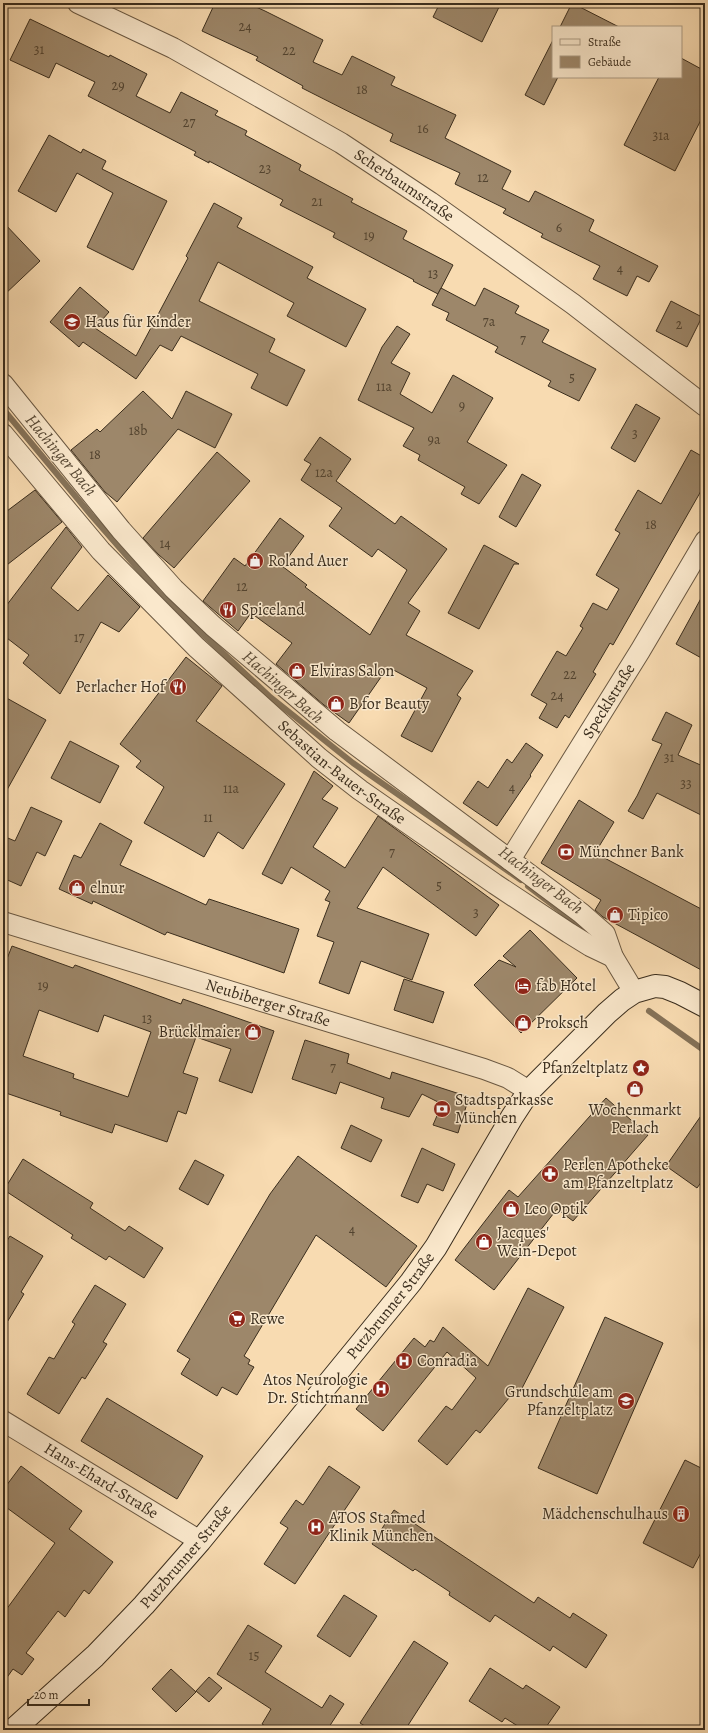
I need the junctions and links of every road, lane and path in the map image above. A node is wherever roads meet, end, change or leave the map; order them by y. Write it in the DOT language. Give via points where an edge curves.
graph roads {
  1 [pos="78,3"];
  2 [pos="3,384"];
  3 [pos="705,406"];
  4 [pos="3,434"];
  5 [pos="111,540"];
  6 [pos="705,541"];
  7 [pos="510,860"];
  8 [pos="3,922"];
  9 [pos="613,957"];
  10 [pos="634,992"];
  11 [pos="705,1006"];
  12 [pos="529,1091"];
  13 [pos="3,1421"];
  14 [pos="200,1541"];
  15 [pos="13,1730"];
  1 -- 3 [label="street, Scherbaumstraße" via="173,48 341,143 430,202 566,299"];
  2 -- 5 [label="street, Sebastian-Bauer-Straße"];
  4 -- 5 [label="street, Sebastian-Bauer-Straße"];
  5 -- 7 [label="street, Sebastian-Bauer-Straße" via="174,589 213,626 337,731"];
  5 -- 9 [label="street, Sebastian-Bauer-Straße" via="196,648 319,758 360,790 495,884 585,943"];
  6 -- 7 [label="street, Specklstraße"];
  7 -- 9 [label="street, Sebastian-Bauer-Straße" via="605,934"];
  8 -- 12 [label="street, Neubiberger Straße" via="484,1069 508,1078"];
  9 -- 10 [label="street, Sebastian-Bauer-Straße"];
  10 -- 11 [label="main road" via="655,986 680,992"];
  10 -- 12 [label="main road, Putzbrunner Straße" via="606,1013"];
  12 -- 14 [label="main road, Putzbrunner Straße" via="436,1247 413,1279"];
  13 -- 14 [label="street, Hans-Ehard-Straße"];
  14 -- 15 [label="main road, Putzbrunner Straße" via="95,1656"];
}
